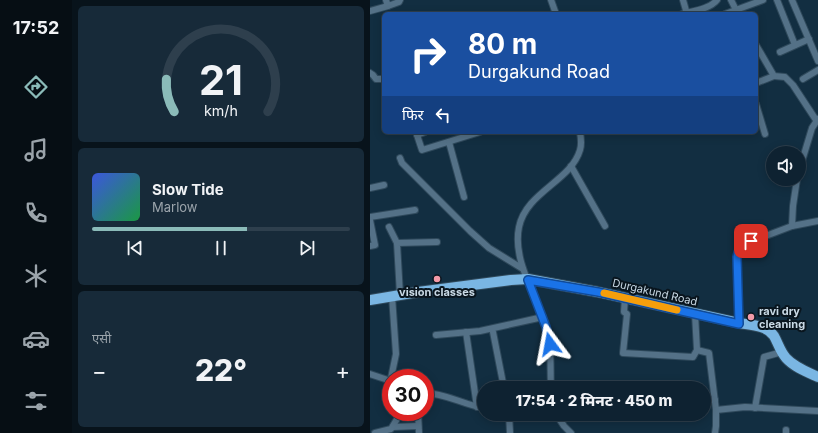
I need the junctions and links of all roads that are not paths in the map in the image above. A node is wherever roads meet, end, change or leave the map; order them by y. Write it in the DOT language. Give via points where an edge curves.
graph roads {
  1 [pos="400,0"];
  2 [pos="552,0"];
  3 [pos="683,0"];
  4 [pos="717,0"];
  5 [pos="731,0"];
  6 [pos="763,0"];
  7 [pos="777,0"];
  8 [pos="792,0"];
  9 [pos="387,3"];
  10 [pos="370,11"];
  11 [pos="705,11"];
  12 [pos="555,12"];
  13 [pos="685,12"];
  14 [pos="737,12"];
  15 [pos="809,39"];
  16 [pos="795,45"];
  17 [pos="758,48"];
  18 [pos="780,52"];
  19 [pos="818,61"];
  20 [pos="818,70"];
  21 [pos="370,73"];
  22 [pos="774,76"];
  23 [pos="382,79"];
  24 [pos="803,79"];
  25 [pos="758,82"];
  26 [pos="758,111"];
  27 [pos="817,119"];
  28 [pos="417,134"];
  29 [pos="474,134"];
  30 [pos="580,134"];
  31 [pos="765,134"];
  32 [pos="449,142"];
  33 [pos="806,151"];
  34 [pos="400,158"];
  35 [pos="571,166"];
  36 [pos="384,185"];
  37 [pos="796,186"];
  38 [pos="370,188"];
  39 [pos="464,197"];
  40 [pos="415,210"];
  41 [pos="370,217"];
  42 [pos="370,220"];
  43 [pos="818,221"];
  44 [pos="389,226"];
  45 [pos="605,226"];
  46 [pos="792,226"];
  47 [pos="436,242"];
  48 [pos="397,243"];
  49 [pos="370,246"];
  50 [pos="523,269"];
  51 [pos="528,280"];
  52 [pos="396,296"];
  53 [pos="625,298"];
  54 [pos="370,300"];
  55 [pos="695,314"];
  56 [pos="542,318"];
  57 [pos="739,324"];
  58 [pos="466,332"];
  59 [pos="493,332"];
  60 [pos="436,335"];
  61 [pos="697,350"];
  62 [pos="782,352"];
  63 [pos="393,369"];
  64 [pos="370,374"];
  65 [pos="382,377"];
  66 [pos="818,377"];
  67 [pos="503,381"];
  68 [pos="551,381"];
  69 [pos="434,394"];
  70 [pos="711,400"];
  71 [pos="715,400"];
  72 [pos="476,407"];
  73 [pos="755,408"];
  74 [pos="716,410"];
  75 [pos="818,411"];
  76 [pos="396,421"];
  77 [pos="418,421"];
  78 [pos="509,421"];
  79 [pos="561,421"];
  80 [pos="418,426"];
  81 [pos="393,427"];
  82 [pos="375,433"];
  83 [pos="419,433"];
  84 [pos="510,433"];
  85 [pos="571,433"];
  86 [pos="715,433"];
  1 -- 9 [label="street"];
  2 -- 12 [label="street"];
  3 -- 13 [label="street"];
  4 -- 11 [label="street"];
  5 -- 14 [label="street"];
  6 -- 14 [label="street"];
  7 -- 16 [label="street"];
  8 -- 15 [label="street"];
  9 -- 10 [label="street"];
  15 -- 16 [label="street"];
  15 -- 19 [label="street"];
  16 -- 18 [label="street"];
  17 -- 22 [label="street"];
  20 -- 24 [label="street"];
  21 -- 23 [label="street" via="376,79"];
  22 -- 25 [label="street"];
  22 -- 27 [label="street" via="785,77"];
  26 -- 31 [label="street"];
  27 -- 33 [label="street"];
  28 -- 32 [label="street" via="422,150"];
  29 -- 32 [label="street"];
  30 -- 35 [label="street" via="580,150"];
  32 -- 39 [label="street"];
  34 -- 50 [label="street" via="402,163 470,231 499,255"];
  35 -- 45 [label="street"];
  35 -- 50 [label="street" via="524,212 517,236"];
  36 -- 38 [label="street"];
  37 -- 46 [label="street"];
  40 -- 41 [label="street"];
  42 -- 49 [label="street" via="375,245"];
  43 -- 46 [label="street"];
  44 -- 48 [label="street"];
  46 -- 57 [label="street" via="742,244 738,250"];
  47 -- 48 [label="street"];
  48 -- 52 [label="street"];
  50 -- 51 [label="street"];
  51 -- 52 [label="main road, Durgakund Road" via="511,280"];
  51 -- 53 [label="main road, Durgakund Road"];
  51 -- 56 [label="street"];
  52 -- 54 [label="main road, Durgakund Road"];
  52 -- 63 [label="street" via="396,354"];
  53 -- 55 [label="main road, Durgakund Road"];
  53 -- 61 [label="street" via="624,312 627,314 623,353 693,357"];
  55 -- 57 [label="main road, Durgakund Road"];
  55 -- 61 [label="street"];
  56 -- 58 [label="street"];
  56 -- 68 [label="street" via="550,344"];
  57 -- 62 [label="main road, Durgakund Road" via="768,330"];
  58 -- 60 [label="street"];
  58 -- 72 [label="street"];
  59 -- 67 [label="street"];
  61 -- 71 [label="street" via="709,353"];
  62 -- 66 [label="main road, Durgakund Road" via="790,362"];
  62 -- 73 [label="street" via="764,357"];
  64 -- 65 [label="street"];
  69 -- 72 [label="street"];
  70 -- 71 [label="street"];
  71 -- 74 [label="street"];
  73 -- 74 [label="street"];
  73 -- 75 [label="street"];
  74 -- 86 [label="street"];
  76 -- 81 [label="street"];
  77 -- 80 [label="street"];
  78 -- 84 [label="street"];
  79 -- 85 [label="street"];
  80 -- 81 [label="street"];
  80 -- 83 [label="street"];
  81 -- 82 [label="street"];
}
